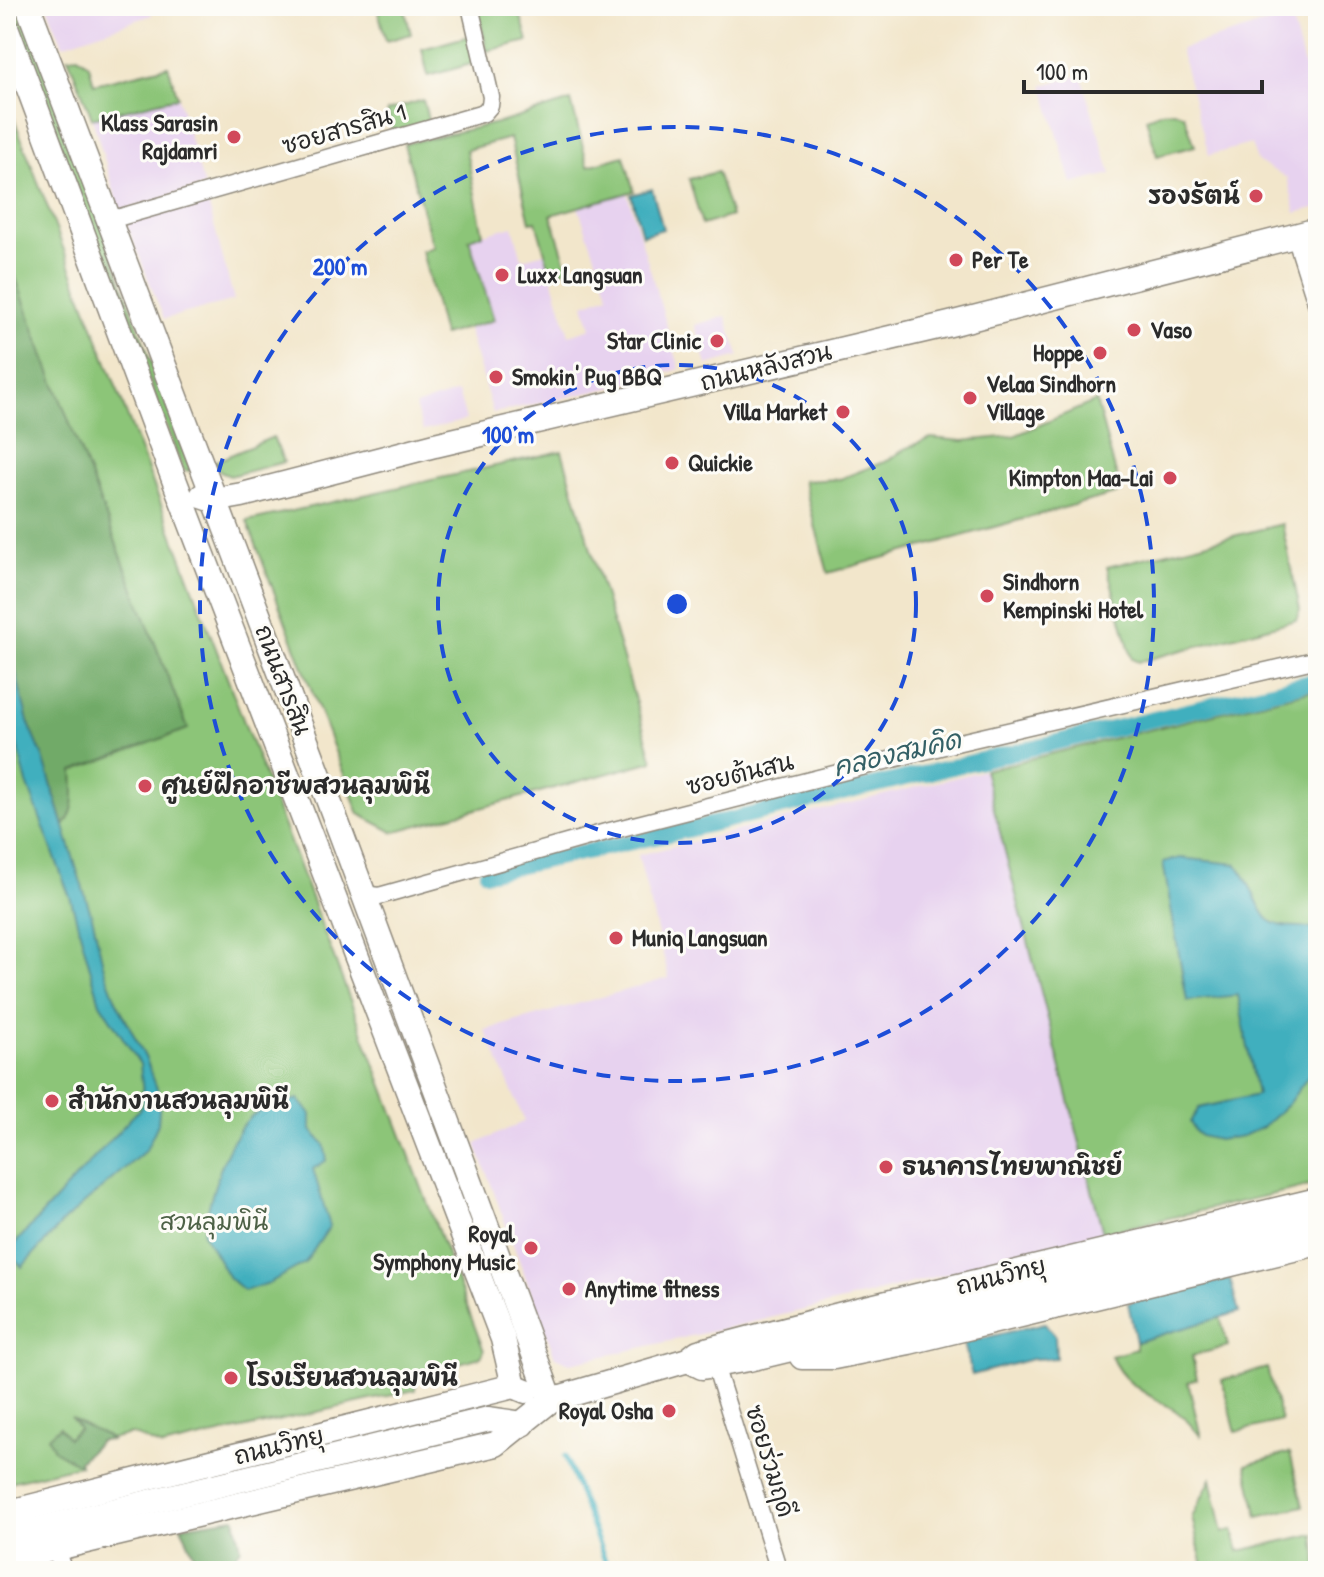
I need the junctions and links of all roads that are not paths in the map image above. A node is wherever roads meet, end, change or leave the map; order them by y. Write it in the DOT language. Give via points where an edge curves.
graph roads {
  1 [pos="28,6"];
  2 [pos="470,6"];
  3 [pos="6,27"];
  4 [pos="110,220"];
  5 [pos="1306,233"];
  6 [pos="1318,309"];
  7 [pos="175,482"];
  8 [pos="214,500"];
  9 [pos="1318,659"];
  10 [pos="363,894"];
  11 [pos="1318,1200"];
  12 [pos="1318,1222"];
  13 [pos="1296,1232"];
  14 [pos="1078,1280"];
  15 [pos="688,1360"];
  16 [pos="715,1365"];
  17 [pos="514,1386"];
  18 [pos="551,1400"];
  19 [pos="6,1513"];
  20 [pos="143,1516"];
  21 [pos="6,1537"];
  22 [pos="6,1560"];
  23 [pos="59,1560"];
  24 [pos="779,1571"];
  1 -- 4 [label="street, ถนนสารสิน"];
  2 -- 4 [label="street, ซอยสารสิน 1" via="491,97 484,113"];
  3 -- 7 [label="street, ถนนสารสิน"];
  4 -- 8 [label="street, ถนนสารสิน"];
  5 -- 6 [label="street"];
  5 -- 8 [label="street, ถนนหลังสวน"];
  7 -- 8 [label="street"];
  7 -- 17 [label="street, ถนนสารสิน" via="503,1339"];
  8 -- 10 [label="street, ถนนสารสิน"];
  9 -- 10 [label="street, ซอยต้นสน" via="960,742 379,896"];
  10 -- 18 [label="street, ถนนสารสิน"];
  11 -- 13 [label="street, ถนนวิทยุ"];
  12 -- 13 [label="street, ถนนวิทยุ"];
  13 -- 14 [label="street, ถนนวิทยุ"];
  13 -- 14 [label="street, ถนนวิทยุ"];
  14 -- 15 [label="street, ถนนวิทยุ" via="715,1347"];
  14 -- 16 [label="street, ถนนวิทยุ" via="914,1330"];
  15 -- 16 [label="street, ถนนวิทยุ" via="702,1367"];
  15 -- 18 [label="street, ถนนวิทยุ"];
  16 -- 24 [label="street, ซอยร่วมฤดี"];
  17 -- 18 [label="street"];
  17 -- 19 [label="street, ถนนวิทยุ"];
  18 -- 20 [label="street, ถนนวิทยุ" via="523,1424 489,1419"];
  20 -- 21 [label="street, ถนนวิทยุ"];
  20 -- 23 [label="street, ถนนวิทยุ"];
  22 -- 23 [label="street, ถนนวิทยุ"];
}
